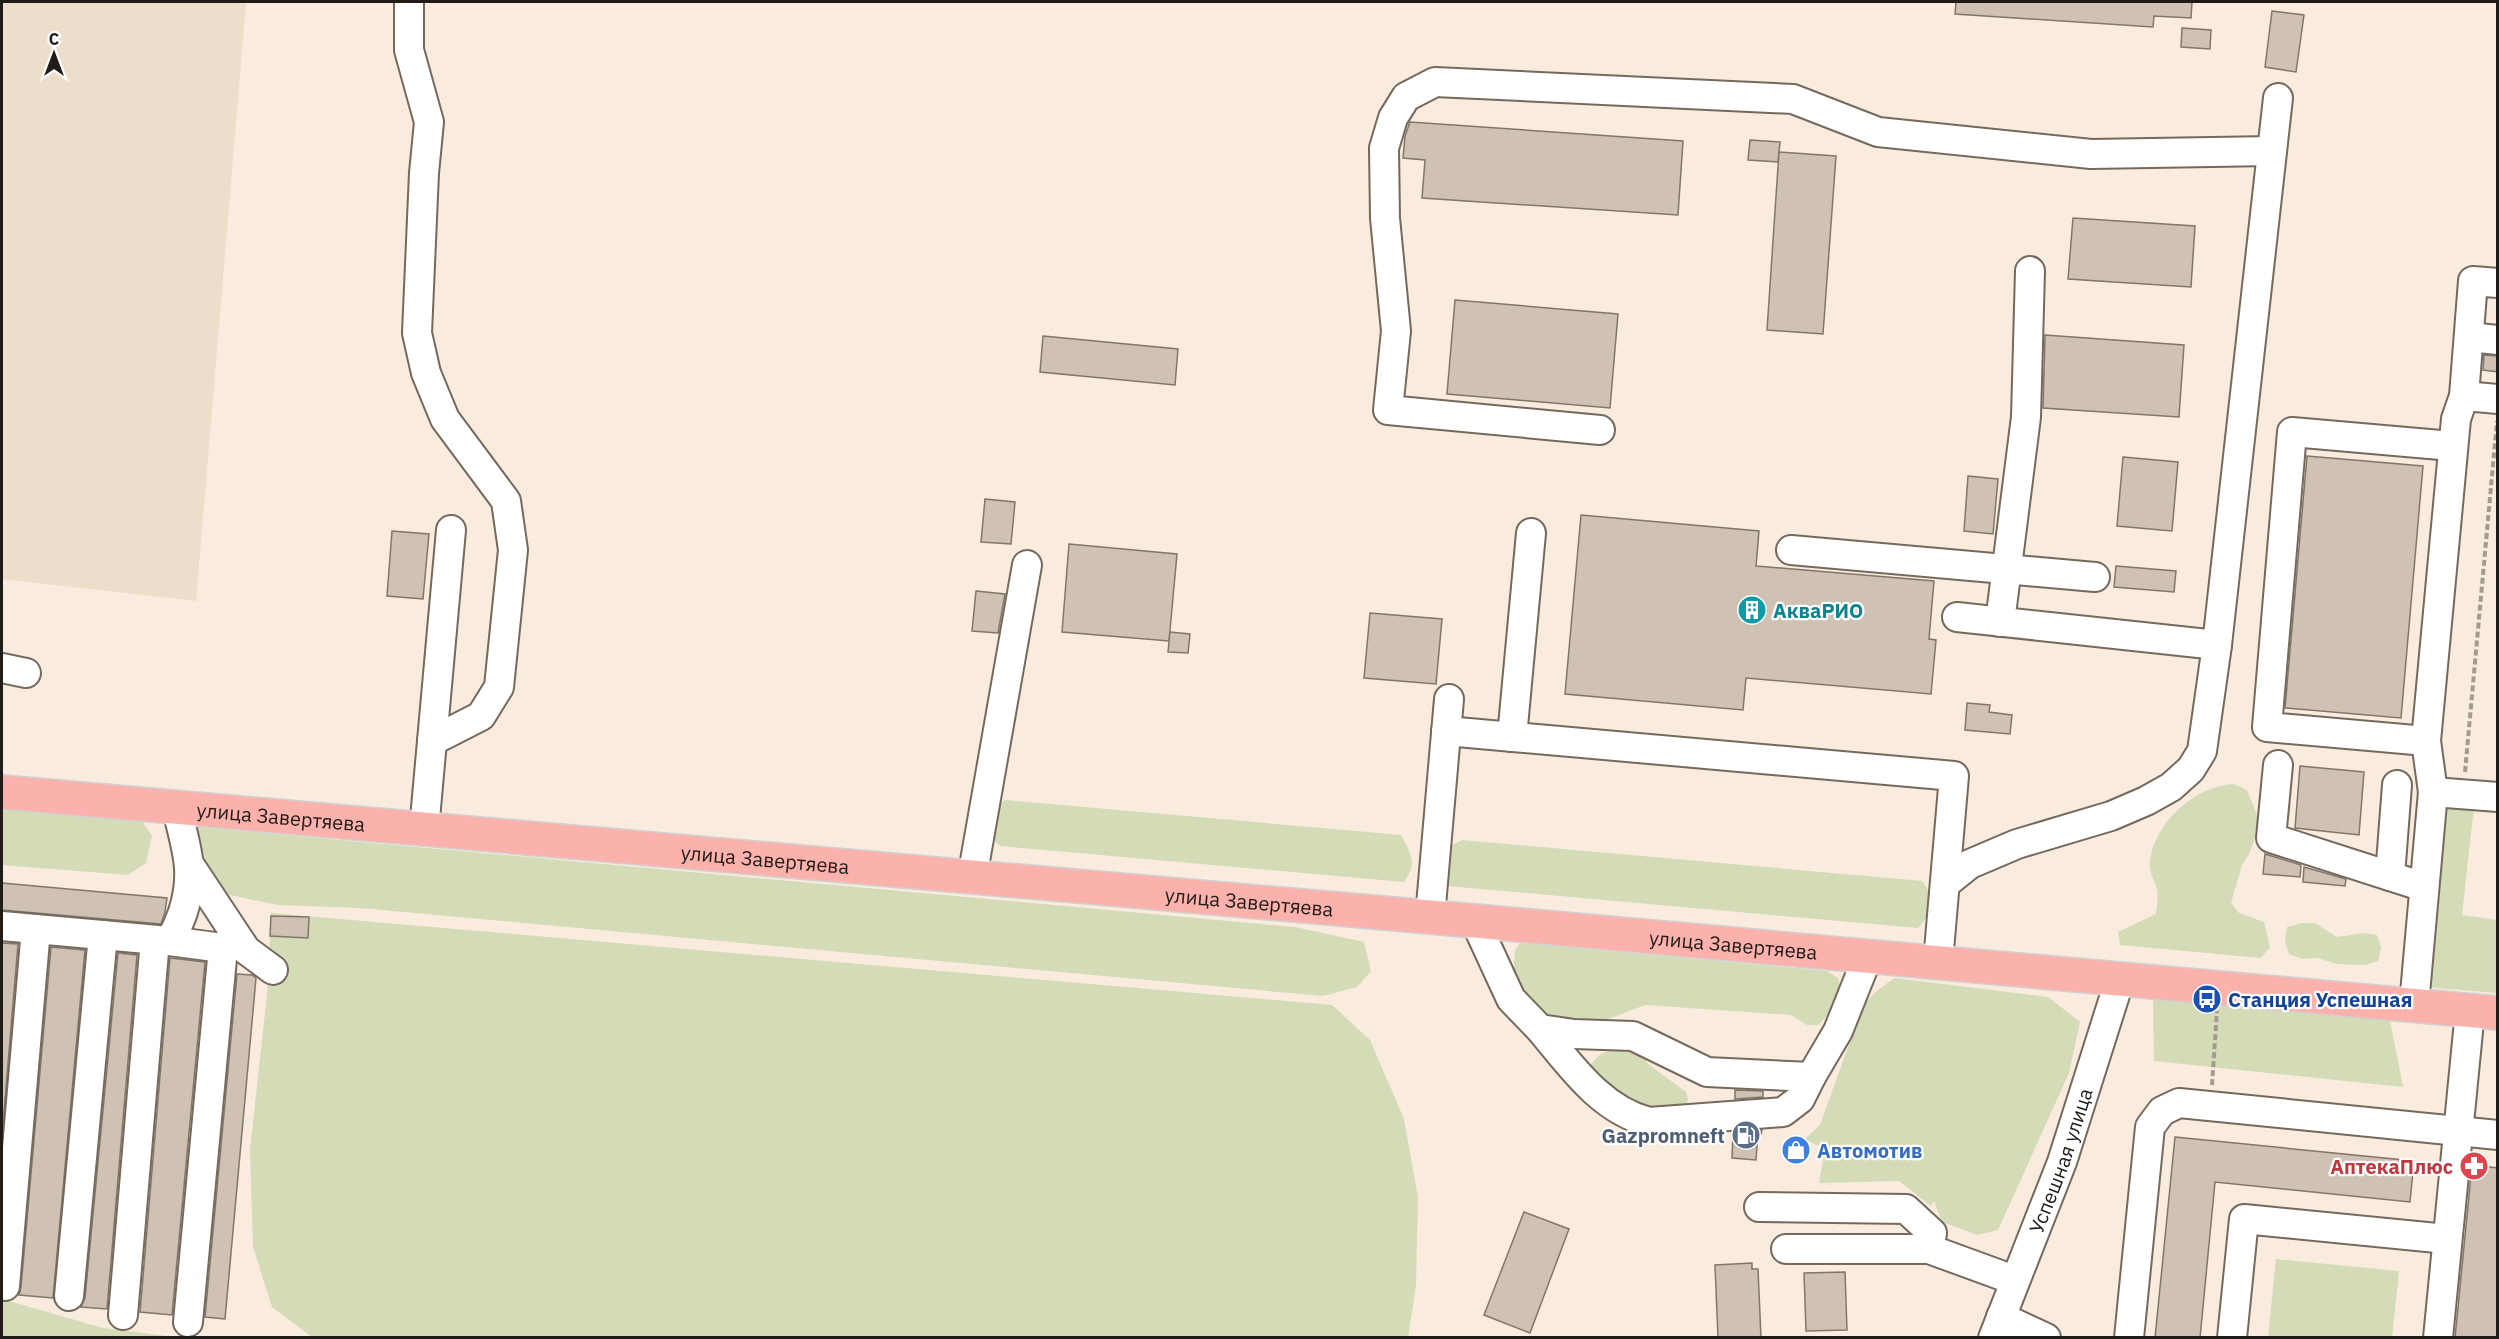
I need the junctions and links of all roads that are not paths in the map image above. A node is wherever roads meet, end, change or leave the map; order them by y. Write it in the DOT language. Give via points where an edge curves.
graph roads {
  1 [pos="409,2"];
  2 [pos="2278,98"];
  3 [pos="2272,151"];
  4 [pos="2030,271"];
  5 [pos="2498,283"];
  6 [pos="2469,338"];
  7 [pos="2498,340"];
  8 [pos="2464,396"];
  9 [pos="2498,399"];
  10 [pos="1600,430"];
  11 [pos="2452,446"];
  12 [pos="451,530"];
  13 [pos="1531,533"];
  14 [pos="1791,550"];
  15 [pos="1027,565"];
  16 [pos="2007,569"];
  17 [pos="2095,577"];
  18 [pos="1957,617"];
  19 [pos="2000,621"];
  20 [pos="2217,645"];
  21 [pos="1449,699"];
  22 [pos="1446,731"];
  23 [pos="1512,737"];
  24 [pos="432,741"];
  25 [pos="2426,741"];
  26 [pos="2278,765"];
  27 [pos="2397,785"];
  28 [pos="2,792"];
  29 [pos="2433,792"];
  30 [pos="2498,797"];
  31 [pos="177,809"];
  32 [pos="424,830"];
  33 [pos="191,867"];
  34 [pos="2390,876"];
  35 [pos="972,878"];
  36 [pos="1945,884"];
  37 [pos="2424,887"];
  38 [pos="1430,917"];
  39 [pos="1475,921"];
  40 [pos="2,926"];
  41 [pos="36,929"];
  42 [pos="104,935"];
  43 [pos="162,941"];
  44 [pos="1868,956"];
  45 [pos="1938,962"];
  46 [pos="273,970"];
  47 [pos="2120,979"];
  48 [pos="2414,1005"];
  49 [pos="2484,1012"];
  50 [pos="1540,1029"];
  51 [pos="1811,1077"];
  52 [pos="2458,1131"];
  53 [pos="2498,1135"];
  54 [pos="1760,1207"];
  55 [pos="2447,1239"];
  56 [pos="1786,1248"];
  57 [pos="1929,1248"];
  58 [pos="2014,1280"];
  59 [pos="5,1286"];
  60 [pos="69,1296"];
  61 [pos="123,1315"];
  62 [pos="188,1322"];
  63 [pos="1997,1327"];
  64 [pos="2046,1338"];
  65 [pos="2129,1338"];
  66 [pos="2232,1338"];
  67 [pos="2438,1338"];
  1 -- 24 [label="street" via="409,50 429,122 417,333 426,373 445,419 506,501 513,550 499,687 481,716"];
  2 -- 3 [label="street"];
  3 -- 10 [label="street" via="2091,154 1878,132 1793,99 1435,82 1406,97 1393,118 1384,148 1384,218 1396,331 1388,410"];
  3 -- 20 [label="street"];
  4 -- 16 [label="street" via="2025,417"];
  5 -- 6 [label="street" via="2473,281"];
  6 -- 7 [label="street"];
  6 -- 8 [label="street"];
  8 -- 9 [label="street"];
  8 -- 11 [label="street"];
  11 -- 25 [label="street"];
  11 -- 25 [label="street" via="2292,432 2267,728"];
  12 -- 24 [label="street"];
  13 -- 23 [label="street"];
  14 -- 16 [label="street"];
  15 -- 35 [label="street"];
  16 -- 17 [label="street"];
  16 -- 19 [label="street"];
  18 -- 19 [label="street"];
  19 -- 20 [label="street"];
  20 -- 36 [label="street" via="2202,751 2191,769 2171,787 2111,816 2017,844 1970,864"];
  21 -- 22 [label="street"];
  22 -- 23 [label="street"];
  22 -- 38 [label="street"];
  23 -- 36 [label="street" via="1954,776"];
  24 -- 32 [label="street"];
  25 -- 29 [label="street"];
  26 -- 34 [label="street" via="2271,838"];
  27 -- 34 [label="street"];
  28 -- 31 [label="main road, улица Завертяева"];
  29 -- 30 [label="street"];
  29 -- 37 [label="street"];
  31 -- 32 [label="main road, улица Завертяева"];
  31 -- 33 [label="street"];
  32 -- 35 [label="main road, улица Завертяева"];
  33 -- 43 [label="street" via="190,890 176,932"];
  33 -- 46 [label="street" via="246,950"];
  34 -- 37 [label="street"];
  35 -- 38 [label="main road, улица Завертяева"];
  36 -- 45 [label="street"];
  37 -- 48 [label="street"];
  38 -- 39 [label="main road, улица Завертяева"];
  39 -- 44 [label="main road, улица Завертяева"];
  39 -- 50 [label="street" via="1511,999"];
  40 -- 41 [label="street"];
  41 -- 42 [label="street"];
  41 -- 59 [label="street"];
  42 -- 43 [label="street"];
  42 -- 60 [label="street"];
  43 -- 61 [label="street"];
  43 -- 62 [label="street" via="223,948"];
  44 -- 45 [label="main road, улица Завертяева"];
  44 -- 51 [label="street" via="1838,1031"];
  45 -- 47 [label="main road, улица Завертяева"];
  47 -- 48 [label="main road, улица Завертяева"];
  47 -- 58 [label="street, Успешная улица" via="2062,1162"];
  48 -- 49 [label="main road, улица Завертяева"];
  49 -- 52 [label="street"];
  50 -- 51 [label="street" via="1633,1036 1707,1072"];
  50 -- 51 [label="street" via="1587,1086 1629,1117 1649,1122 1783,1112 1800,1099"];
  52 -- 53 [label="street"];
  52 -- 55 [label="street"];
  52 -- 65 [label="street" via="2179,1103 2162,1111 2150,1127"];
  54 -- 57 [label="street" via="1906,1209 1932,1233"];
  55 -- 66 [label="street" via="2244,1219"];
  55 -- 67 [label="street"];
  56 -- 57 [label="street"];
  57 -- 58 [label="street"];
  58 -- 63 [label="street, Успешная улица"];
  63 -- 64 [label="street"];
}
